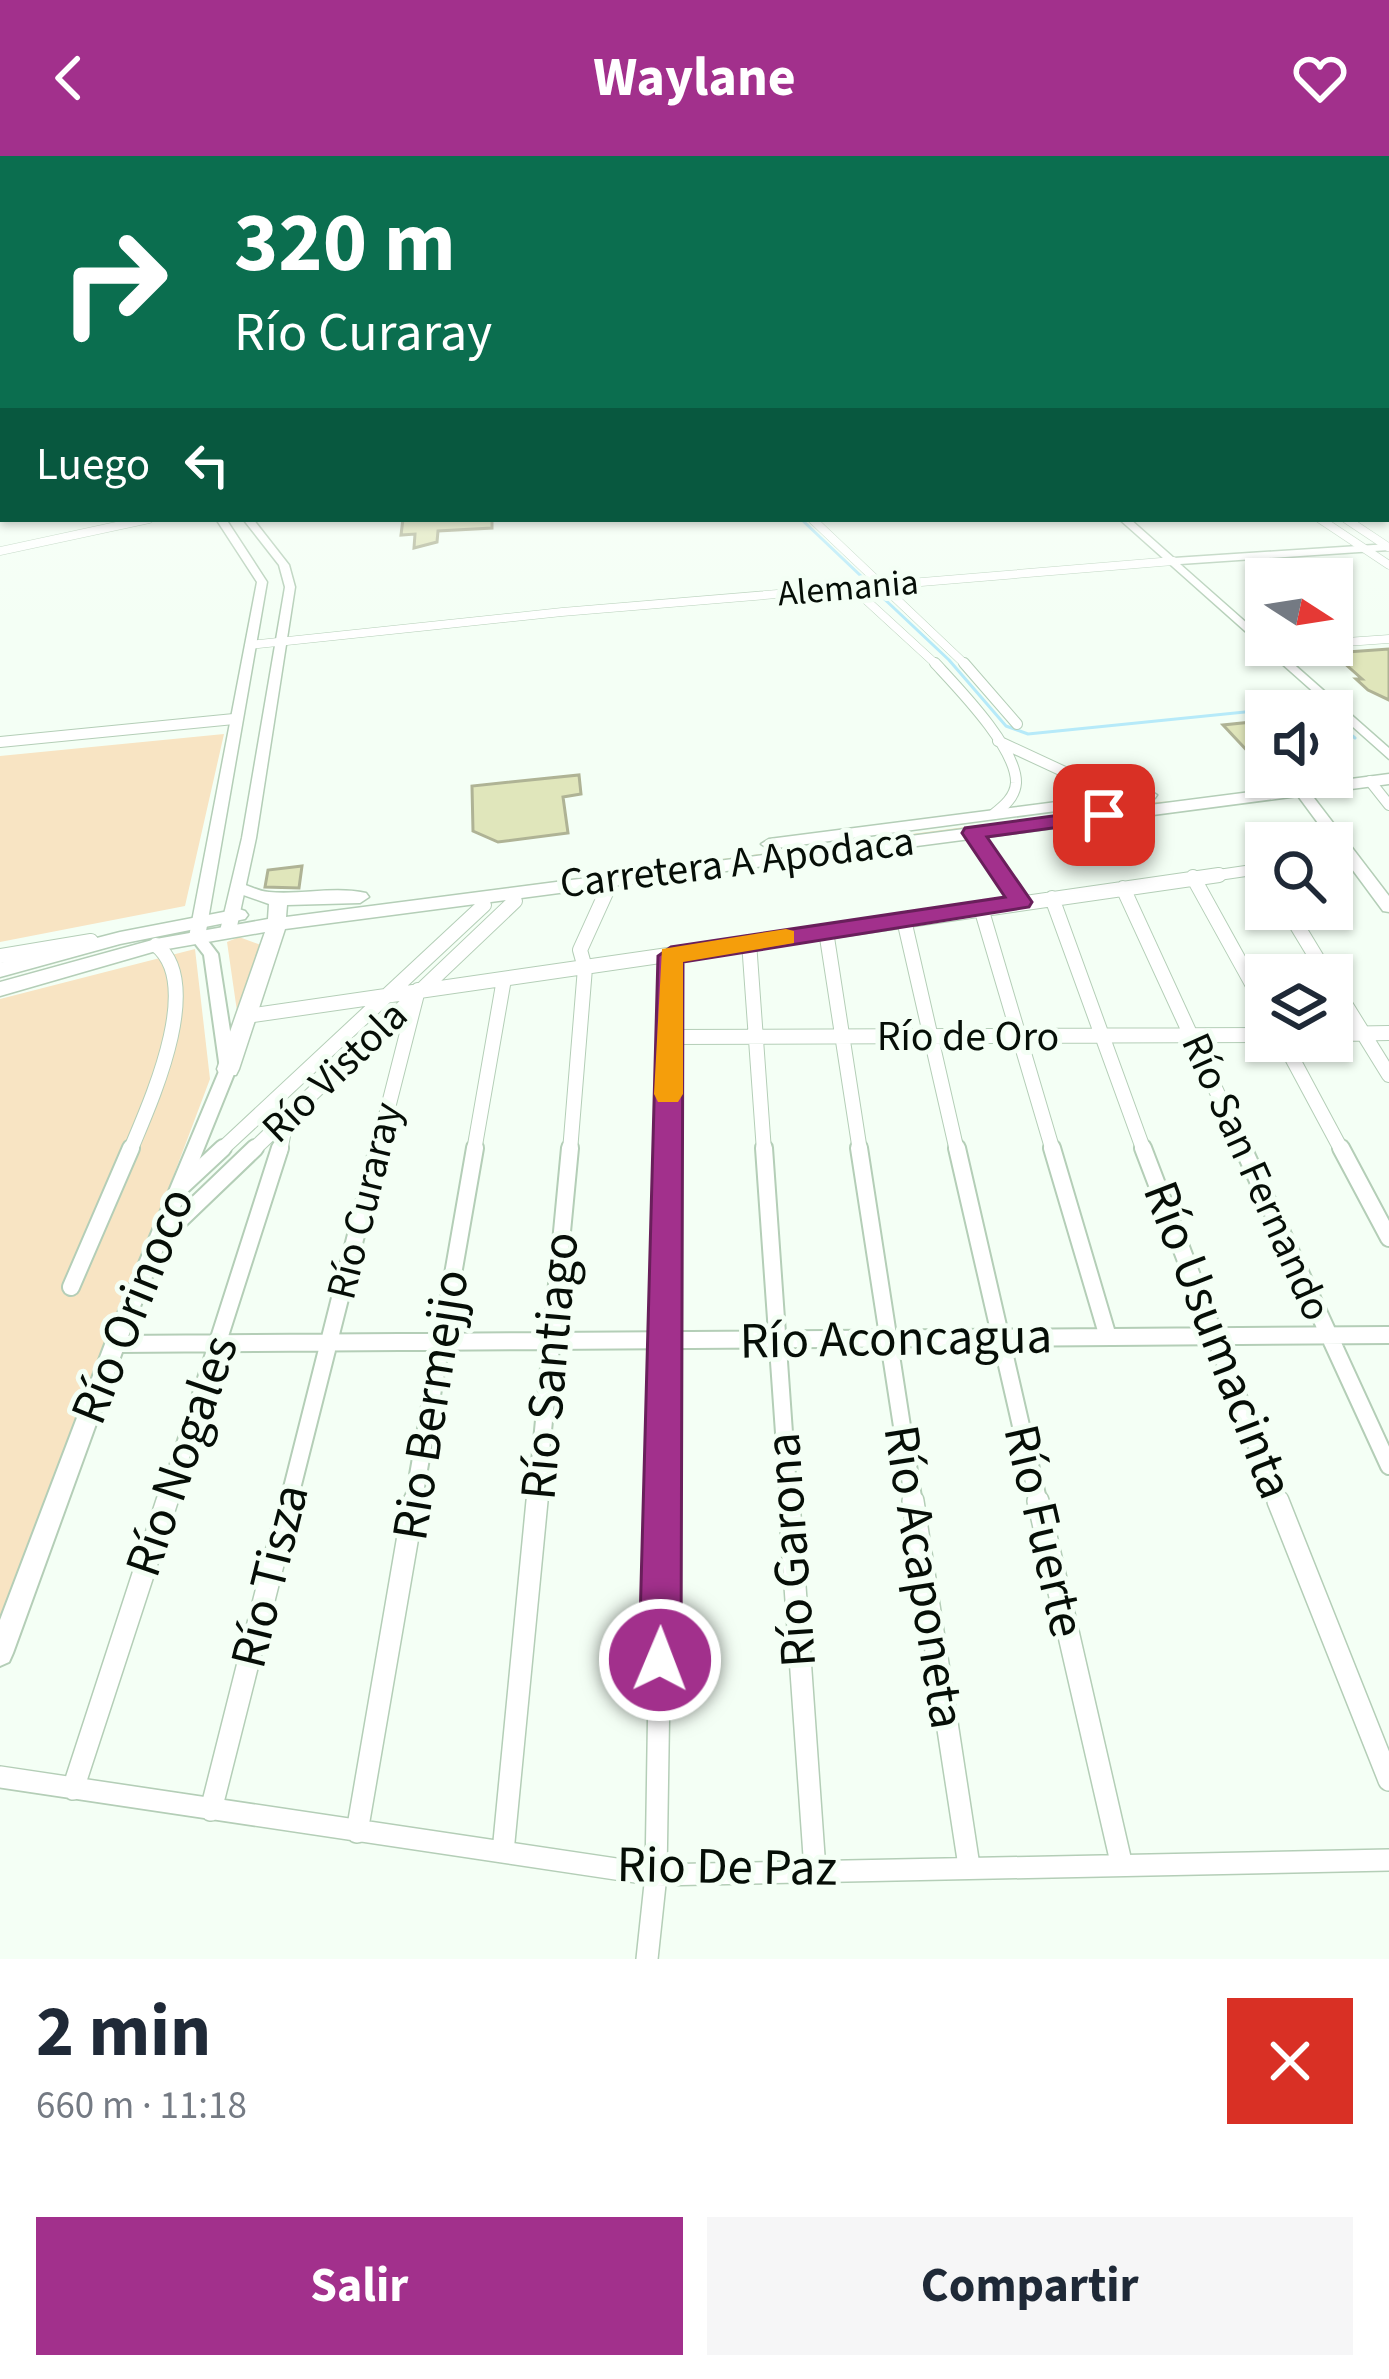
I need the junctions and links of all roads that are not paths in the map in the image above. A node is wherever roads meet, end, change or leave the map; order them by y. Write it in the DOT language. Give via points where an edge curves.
graph roads {
  1 [pos="31,522"];
  2 [pos="78,522"];
  3 [pos="122,522"];
  4 [pos="223,522"];
  5 [pos="250,522"];
  6 [pos="815,522"];
  7 [pos="1128,522"];
  8 [pos="1325,522"];
  9 [pos="1351,522"];
  10 [pos="83,532"];
  11 [pos="40,541"];
  12 [pos="1389,547"];
  13 [pos="1364,548"];
  14 [pos="0,550"];
  15 [pos="1173,561"];
  16 [pos="1389,566"];
  17 [pos="884,585"];
  18 [pos="854,589"];
  19 [pos="1245,628"];
  20 [pos="282,638"];
  21 [pos="1389,639"];
  22 [pos="251,641"];
  23 [pos="1353,642"];
  24 [pos="1288,666"];
  25 [pos="233,723"];
  26 [pos="1017,724"];
  27 [pos="998,741"];
  28 [pos="0,746"];
  29 [pos="1389,755"];
  30 [pos="1389,767"];
  31 [pos="1353,770"];
  32 [pos="224,773"];
  33 [pos="1379,780"];
  34 [pos="1245,786"];
  35 [pos="1245,790"];
  36 [pos="1138,796"];
  37 [pos="217,805"];
  38 [pos="1389,805"];
  39 [pos="253,812"];
  40 [pos="994,814"];
  41 [pos="975,836"];
  42 [pos="249,838"];
  43 [pos="1353,859"];
  44 [pos="1245,872"];
  45 [pos="1193,878"];
  46 [pos="238,886"];
  47 [pos="609,886"];
  48 [pos="1123,888"];
  49 [pos="1052,898"];
  50 [pos="515,901"];
  51 [pos="1021,902"];
  52 [pos="484,905"];
  53 [pos="1389,907"];
  54 [pos="981,908"];
  55 [pos="278,910"];
  56 [pos="904,920"];
  57 [pos="230,924"];
  58 [pos="197,929"];
  59 [pos="826,931"];
  60 [pos="120,938"];
  61 [pos="748,942"];
  62 [pos="156,945"];
  63 [pos="212,954"];
  64 [pos="0,956"];
  65 [pos="671,956"];
  66 [pos="585,968"];
  67 [pos="0,970"];
  68 [pos="1245,971"];
  69 [pos="504,979"];
  70 [pos="0,988"];
  71 [pos="418,990"];
  72 [pos="388,994"];
  73 [pos="248,1016"];
  74 [pos="1353,1018"];
  75 [pos="1353,1034"];
  76 [pos="1363,1034"];
  77 [pos="1389,1034"];
  78 [pos="1245,1035"];
  79 [pos="755,1036"];
  80 [pos="1018,1036"];
  81 [pos="1192,1036"];
  82 [pos="670,1037"];
  83 [pos="844,1037"];
  84 [pos="930,1037"];
  85 [pos="1105,1037"];
  86 [pos="1294,1062"];
  87 [pos="228,1069"];
  88 [pos="1389,1075"];
  89 [pos="286,1121"];
  90 [pos="178,1190"];
  91 [pos="1389,1238"];
  92 [pos="155,1244"];
  93 [pos="71,1287"];
  94 [pos="1389,1335"];
  95 [pos="1108,1336"];
  96 [pos="1212,1336"];
  97 [pos="1328,1336"];
  98 [pos="887,1339"];
  99 [pos="1000,1339"];
  100 [pos="441,1341"];
  101 [pos="552,1341"];
  102 [pos="667,1341"];
  103 [pos="775,1341"];
  104 [pos="329,1342"];
  105 [pos="220,1343"];
  106 [pos="115,1344"];
  107 [pos="1389,1466"];
  108 [pos="0,1653"];
  109 [pos="0,1777"];
  110 [pos="1389,1780"];
  111 [pos="73,1789"];
  112 [pos="211,1810"];
  113 [pos="357,1832"];
  114 [pos="503,1852"];
  115 [pos="1389,1861"];
  116 [pos="1121,1862"];
  117 [pos="969,1866"];
  118 [pos="815,1870"];
  119 [pos="656,1876"];
  120 [pos="647,1959"];
  1 -- 11 [label="street"];
  2 -- 10 [label="street"];
  3 -- 10 [label="street"];
  4 -- 22 [label="main road" via="260,572"];
  5 -- 20 [label="main road" via="287,571"];
  6 -- 17 [label="street"];
  7 -- 15 [label="main road"];
  8 -- 13 [label="street"];
  9 -- 12 [label="street"];
  10 -- 11 [label="street"];
  11 -- 14 [label="street"];
  12 -- 13 [label="main road, Alemania"];
  13 -- 15 [label="main road, Alemania"];
  13 -- 16 [label="street"];
  15 -- 17 [label="street, Alemania"];
  15 -- 19 [label="main road"];
  17 -- 18 [label="street, Alemania"];
  17 -- 26 [label="street"];
  18 -- 20 [label="street, Alemania"];
  18 -- 27 [label="street" via="953,684"];
  20 -- 22 [label="street, Alemania"];
  20 -- 39 [label="main road"];
  21 -- 23 [label="street"];
  22 -- 25 [label="main road"];
  24 -- 29 [label="main road"];
  25 -- 28 [label="street"];
  25 -- 32 [label="main road"];
  27 -- 36 [label="street" via="1028,749 1082,784"];
  27 -- 40 [label="street" via="1016,787"];
  30 -- 31 [label="main road"];
  32 -- 37 [label="main road"];
  32 -- 39 [label="main road" via="239,761 250,766 244,802"];
  33 -- 38 [label="street"];
  34 -- 36 [label="main road, Carretera A Apodaca"];
  35 -- 41 [label="main road, Carretera A Apodaca"];
  36 -- 40 [label="main road, Carretera A Apodaca"];
  37 -- 42 [label="main road" via="227,811 228,836"];
  37 -- 58 [label="main road"];
  39 -- 42 [label="main road"];
  40 -- 55 [label="main road, Carretera A Apodaca" via="360,897 339,893"];
  41 -- 47 [label="main road"];
  41 -- 51 [label="street"];
  41 -- 55 [label="main road, Carretera A Apodaca"];
  42 -- 46 [label="main road"];
  43 -- 53 [label="main road"];
  44 -- 45 [label="street"];
  45 -- 48 [label="street"];
  45 -- 68 [label="street"];
  46 -- 55 [label="main road"];
  46 -- 57 [label="main road"];
  47 -- 50 [label="main road"];
  47 -- 66 [label="street, Río Santiago" via="580,950"];
  48 -- 49 [label="street"];
  48 -- 81 [label="street, Río San Fernando"];
  49 -- 51 [label="street"];
  49 -- 85 [label="street, Río Usumacinta"];
  50 -- 52 [label="main road"];
  50 -- 71 [label="street, Río Vistola"];
  51 -- 54 [label="street"];
  52 -- 55 [label="main road" via="320,927"];
  52 -- 72 [label="street, Río Vistola"];
  54 -- 56 [label="street"];
  54 -- 80 [label="street"];
  55 -- 57 [label="main road, Carretera A Apodaca"];
  55 -- 73 [label="main road"];
  56 -- 59 [label="street"];
  56 -- 84 [label="street, Río Fuerte"];
  57 -- 58 [label="main road, Carretera A Apodaca"];
  57 -- 63 [label="street"];
  58 -- 60 [label="main road"];
  58 -- 62 [label="main road"];
  58 -- 63 [label="street"];
  59 -- 61 [label="street"];
  59 -- 83 [label="street, Río Acaponeta"];
  60 -- 64 [label="street"];
  60 -- 67 [label="main road"];
  61 -- 65 [label="street"];
  61 -- 79 [label="street, Río Garona"];
  62 -- 70 [label="main road"];
  62 -- 93 [label="street" via="177,976 166,1040 151,1096"];
  63 -- 87 [label="street"];
  65 -- 66 [label="street"];
  65 -- 82 [label="street"];
  66 -- 69 [label="street"];
  66 -- 101 [label="street, Río Santiago"];
  69 -- 71 [label="street"];
  69 -- 100 [label="street, Rio Bermejjo"];
  71 -- 72 [label="street"];
  71 -- 89 [label="street, Río Vistola"];
  71 -- 104 [label="street, Río Curaray"];
  72 -- 73 [label="street"];
  72 -- 90 [label="street, Río Vistola"];
  73 -- 87 [label="main road"];
  74 -- 76 [label="street"];
  75 -- 76 [label="street"];
  76 -- 77 [label="street"];
  76 -- 88 [label="street"];
  78 -- 81 [label="street, Río de Oro"];
  79 -- 82 [label="street, Río de Oro"];
  79 -- 83 [label="street, Río de Oro"];
  79 -- 103 [label="street, Río Garona"];
  80 -- 84 [label="street, Río de Oro"];
  80 -- 85 [label="street, Río de Oro"];
  80 -- 95 [label="street"];
  81 -- 85 [label="street, Río de Oro"];
  81 -- 97 [label="street, Río San Fernando"];
  82 -- 102 [label="street"];
  83 -- 84 [label="street, Río de Oro"];
  83 -- 98 [label="street, Río Acaponeta"];
  84 -- 99 [label="street, Río Fuerte"];
  85 -- 96 [label="street, Río Usumacinta"];
  86 -- 91 [label="street"];
  87 -- 90 [label="street, Río Orinoco"];
  89 -- 92 [label="street, Río Vistola"];
  89 -- 105 [label="street, Río Nogales"];
  90 -- 92 [label="street, Río Orinoco"];
  92 -- 106 [label="street, Río Orinoco"];
  94 -- 97 [label="street, Río Aconcagua"];
  95 -- 96 [label="street, Río Aconcagua"];
  95 -- 99 [label="street, Río Aconcagua"];
  96 -- 97 [label="street, Río Aconcagua"];
  96 -- 110 [label="street, Río Usumacinta"];
  97 -- 107 [label="street, Río San Fernando"];
  98 -- 99 [label="street, Río Aconcagua"];
  98 -- 103 [label="street, Río Aconcagua"];
  98 -- 117 [label="street, Río Acaponeta"];
  99 -- 116 [label="street, Río Fuerte"];
  100 -- 101 [label="street, Río Aconcagua"];
  100 -- 104 [label="street, Río Aconcagua"];
  100 -- 113 [label="street, Rio Bermejjo"];
  101 -- 102 [label="street, Río Aconcagua"];
  101 -- 114 [label="street, Río Santiago"];
  102 -- 103 [label="street, Río Aconcagua"];
  102 -- 119 [label="street"];
  103 -- 118 [label="street, Río Garona"];
  104 -- 105 [label="street, Río Aconcagua"];
  104 -- 112 [label="street, Río Tisza"];
  105 -- 106 [label="street, Río Aconcagua"];
  105 -- 111 [label="street, Río Nogales"];
  106 -- 108 [label="street, Río Orinoco"];
  109 -- 111 [label="street, Rio De Paz"];
  111 -- 112 [label="street, Rio De Paz"];
  112 -- 113 [label="street, Rio De Paz"];
  113 -- 114 [label="street, Rio De Paz"];
  114 -- 119 [label="street, Rio De Paz"];
  115 -- 116 [label="street, Rio De Paz"];
  116 -- 117 [label="street, Rio De Paz"];
  117 -- 118 [label="street, Rio De Paz"];
  118 -- 119 [label="street, Rio De Paz"];
  119 -- 120 [label="street"];
}
